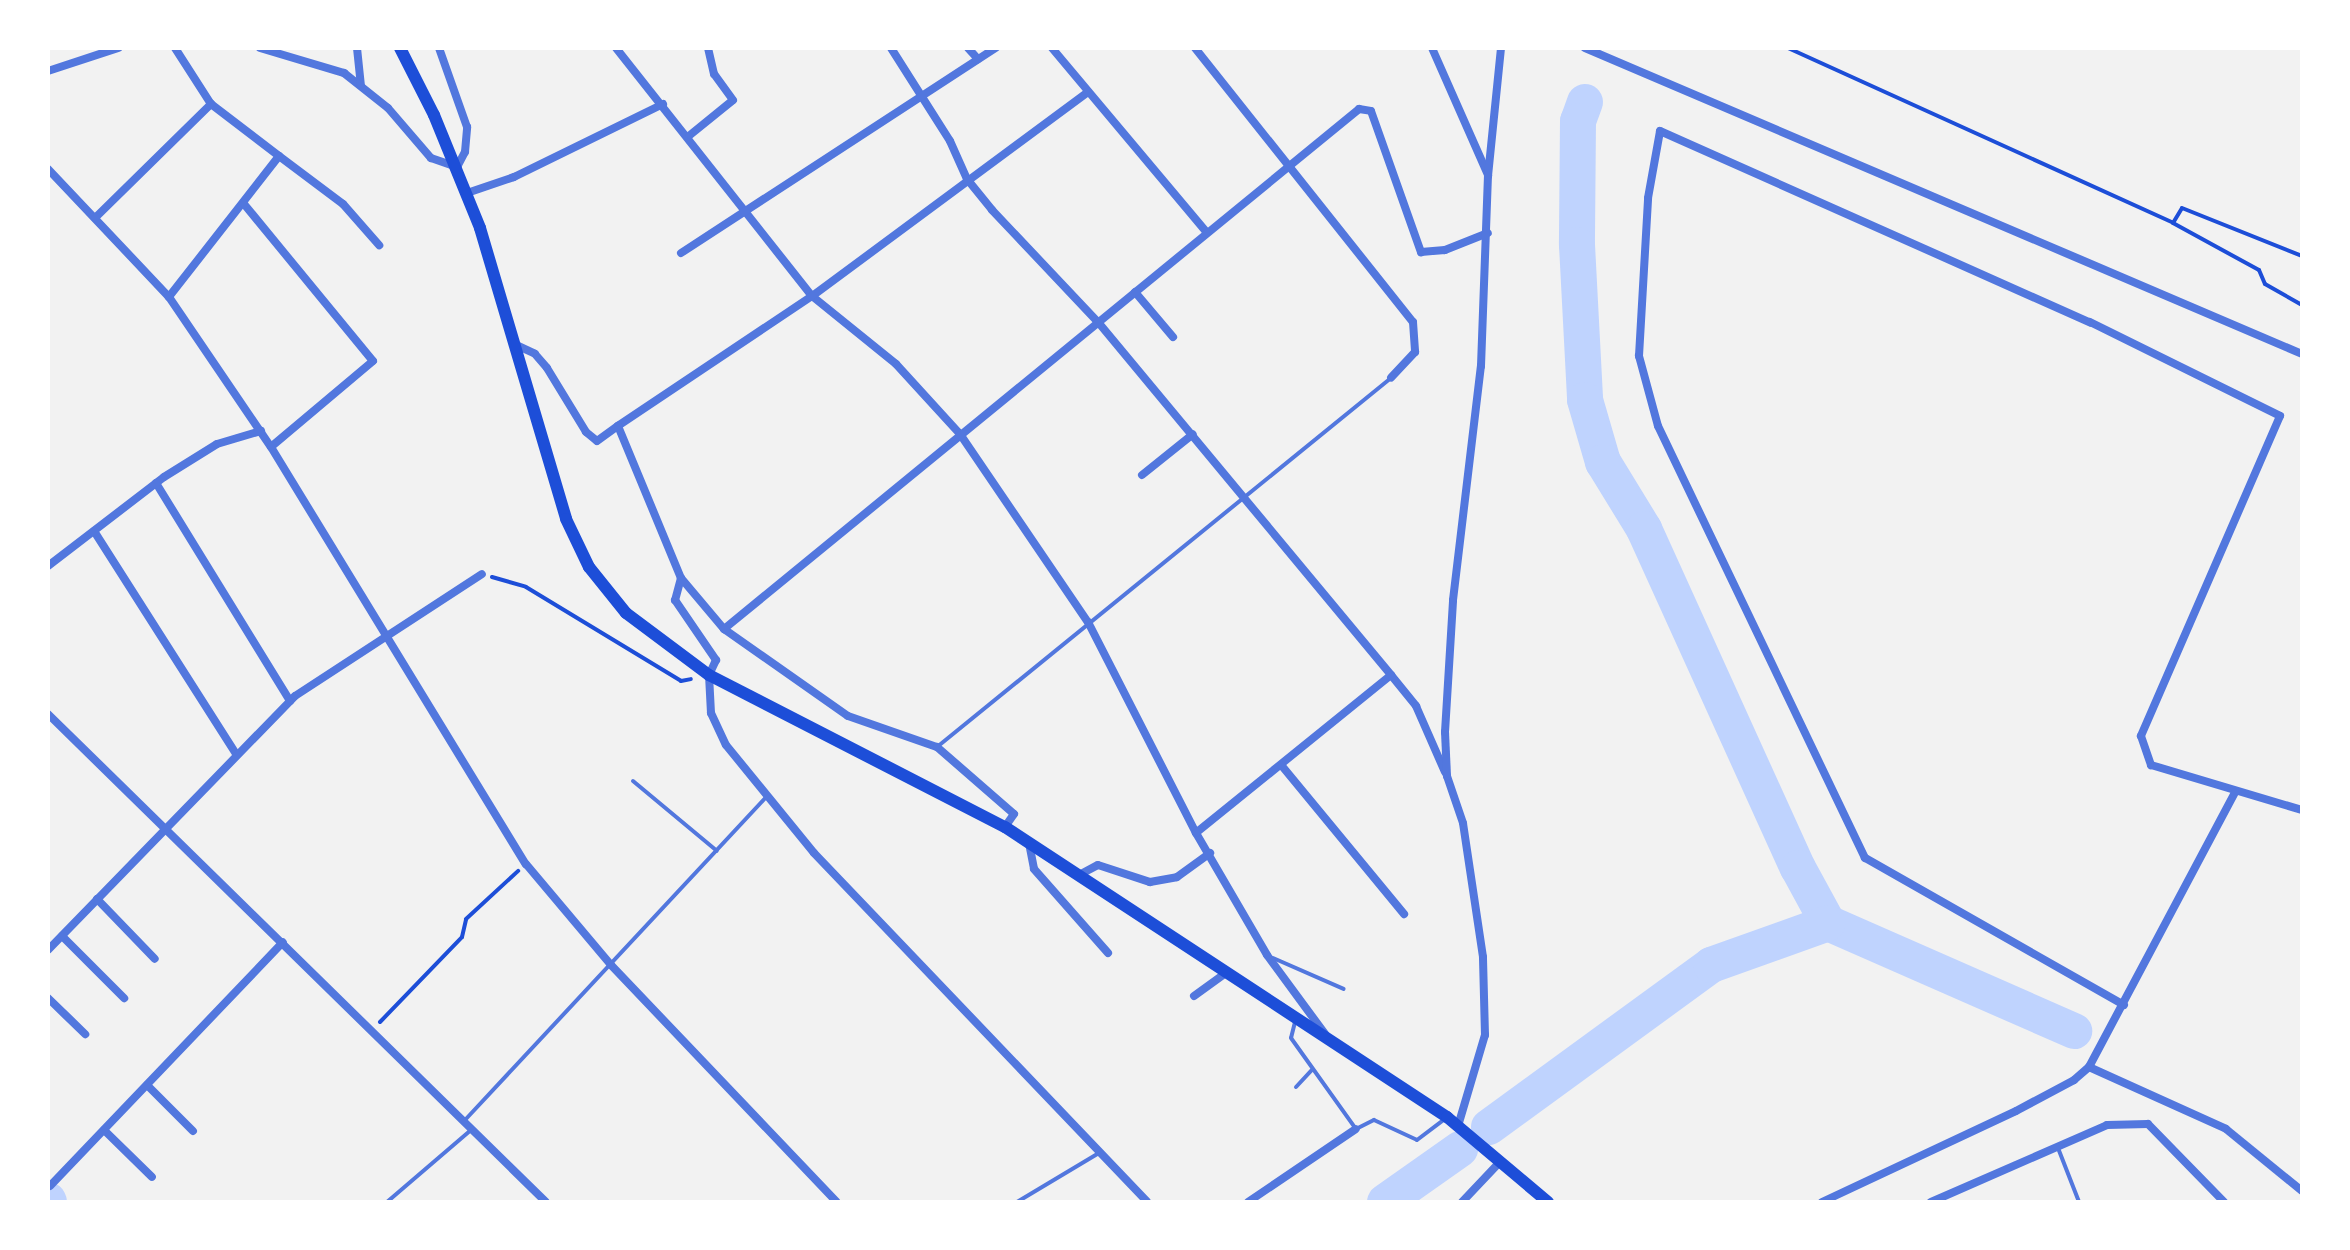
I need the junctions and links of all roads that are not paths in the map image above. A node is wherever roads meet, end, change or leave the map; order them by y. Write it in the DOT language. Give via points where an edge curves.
graph roads {
  1 [pos="118,48"];
  2 [pos="175,48"];
  3 [pos="260,48"];
  4 [pos="357,48"];
  5 [pos="400,48"];
  6 [pos="439,48"];
  7 [pos="616,48"];
  8 [pos="708,48"];
  9 [pos="891,48"];
  10 [pos="968,48"];
  11 [pos="996,48"];
  12 [pos="1052,48"];
  13 [pos="1195,48"];
  14 [pos="1432,48"];
  15 [pos="1501,48"];
  16 [pos="1585,48"];
  17 [pos="978,59"];
  18 [pos="48,71"];
  19 [pos="361,85"];
  20 [pos="1088,92"];
  21 [pos="920,95"];
  22 [pos="211,104"];
  23 [pos="663,104"];
  24 [pos="690,135"];
  25 [pos="279,156"];
  26 [pos="1289,166"];
  27 [pos="457,167"];
  28 [pos="48,169"];
  29 [pos="1488,176"];
  30 [pos="967,179"];
  31 [pos="467,193"];
  32 [pos="244,204"];
  33 [pos="749,210"];
  34 [pos="95,218"];
  35 [pos="1207,233"];
  36 [pos="1488,233"];
  37 [pos="379,245"];
  38 [pos="681,253"];
  39 [pos="1135,292"];
  40 [pos="812,296"];
  41 [pos="169,297"];
  42 [pos="1098,322"];
  43 [pos="1173,337"];
  44 [pos="514,344"];
  45 [pos="2302,354"];
  46 [pos="1391,378"];
  47 [pos="618,426"];
  48 [pos="261,431"];
  49 [pos="960,434"];
  50 [pos="1193,434"];
  51 [pos="271,447"];
  52 [pos="1142,475"];
  53 [pos="156,483"];
  54 [pos="1244,494"];
  55 [pos="94,531"];
  56 [pos="48,566"];
  57 [pos="482,574"];
  58 [pos="681,578"];
  59 [pos="1088,622"];
  60 [pos="724,629"];
  61 [pos="387,638"];
  62 [pos="709,675"];
  63 [pos="1391,675"];
  64 [pos="290,701"];
  65 [pos="48,714"];
  66 [pos="937,747"];
  67 [pos="236,754"];
  68 [pos="1282,766"];
  69 [pos="1447,776"];
  70 [pos="633,781"];
  71 [pos="2235,792"];
  72 [pos="766,797"];
  73 [pos="2302,810"];
  74 [pos="1005,827"];
  75 [pos="165,828"];
  76 [pos="1196,833"];
  77 [pos="1029,843"];
  78 [pos="717,851"];
  79 [pos="1210,853"];
  80 [pos="1079,875"];
  81 [pos="97,899"];
  82 [pos="1404,914"];
  83 [pos="62,936"];
  84 [pos="283,942"];
  85 [pos="48,950"];
  86 [pos="1108,953"];
  87 [pos="1267,955"];
  88 [pos="155,959"];
  89 [pos="611,965"];
  90 [pos="1227,972"];
  91 [pos="1344,989"];
  92 [pos="1194,996"];
  93 [pos="48,998"];
  94 [pos="124,998"];
  95 [pos="2124,1005"];
  96 [pos="1296,1018"];
  97 [pos="85,1034"];
  98 [pos="1329,1039"];
  99 [pos="2089,1067"];
  100 [pos="1312,1070"];
  101 [pos="147,1085"];
  102 [pos="1296,1087"];
  103 [pos="1447,1117"];
  104 [pos="465,1120"];
  105 [pos="1458,1126"];
  106 [pos="473,1128"];
  107 [pos="1356,1129"];
  108 [pos="104,1130"];
  109 [pos="193,1131"];
  110 [pos="2057,1146"];
  111 [pos="1099,1153"];
  112 [pos="1500,1162"];
  113 [pos="152,1177"];
  114 [pos="50,1186"];
  115 [pos="2302,1191"];
  116 [pos="1031,1194"];
  117 [pos="387,1202"];
  118 [pos="546,1202"];
  119 [pos="837,1202"];
  120 [pos="1017,1202"];
  121 [pos="1035,1202"];
  122 [pos="1147,1202"];
  123 [pos="1248,1202"];
  124 [pos="1462,1202"];
  125 [pos="1548,1202"];
  126 [pos="1822,1202"];
  127 [pos="1931,1202"];
  128 [pos="2079,1202"];
  129 [pos="2224,1202"];
  1 -- 18 [label="street"];
  2 -- 22 [label="street"];
  3 -- 19 [label="street" via="323,64"];
  4 -- 19 [label="street"];
  5 -- 27 [label="main road"];
  6 -- 27 [label="street" via="467,127 465,152"];
  7 -- 23 [label="street"];
  8 -- 24 [label="street" via="714,74 733,100"];
  9 -- 21 [label="street"];
  10 -- 17 [label="street"];
  11 -- 17 [label="street"];
  12 -- 20 [label="street"];
  13 -- 26 [label="street"];
  14 -- 29 [label="street"];
  15 -- 29 [label="street"];
  16 -- 45 [label="street"];
  17 -- 21 [label="street"];
  19 -- 27 [label="street" via="431,158"];
  20 -- 30 [label="street"];
  20 -- 35 [label="street"];
  21 -- 30 [label="street"];
  21 -- 33 [label="street"];
  22 -- 25 [label="street"];
  22 -- 34 [label="street"];
  23 -- 24 [label="street"];
  23 -- 31 [label="street" via="514,177"];
  24 -- 33 [label="street"];
  25 -- 32 [label="street"];
  25 -- 37 [label="street" via="343,204"];
  26 -- 35 [label="street"];
  26 -- 36 [label="street" via="1359,109 1371,111 1421,252 1445,250"];
  26 -- 46 [label="street" via="1413,322 1415,352"];
  27 -- 31 [label="main road"];
  28 -- 34 [label="street"];
  29 -- 36 [label="street"];
  30 -- 40 [label="street"];
  30 -- 42 [label="street"];
  31 -- 44 [label="main road"];
  32 -- 41 [label="street"];
  32 -- 51 [label="street" via="373,361"];
  33 -- 38 [label="street"];
  33 -- 40 [label="street"];
  34 -- 41 [label="street"];
  35 -- 39 [label="street"];
  36 -- 69 [label="street" via="1481,366 1453,600"];
  39 -- 42 [label="street"];
  39 -- 43 [label="street"];
  40 -- 47 [label="street"];
  40 -- 49 [label="street" via="896,364"];
  41 -- 48 [label="street"];
  42 -- 49 [label="street"];
  42 -- 50 [label="street"];
  44 -- 47 [label="street" via="535,354 547,368 597,441"];
  44 -- 62 [label="main road" via="556,490 589,567 626,613"];
  46 -- 54 [label="lane"];
  47 -- 58 [label="street"];
  48 -- 51 [label="street"];
  48 -- 53 [label="street" via="217,444"];
  49 -- 59 [label="street"];
  49 -- 60 [label="street"];
  50 -- 52 [label="street"];
  50 -- 54 [label="street"];
  51 -- 61 [label="street"];
  53 -- 55 [label="street"];
  53 -- 64 [label="street"];
  54 -- 59 [label="lane"];
  54 -- 63 [label="street"];
  55 -- 56 [label="street"];
  55 -- 67 [label="street"];
  57 -- 61 [label="street"];
  58 -- 60 [label="street"];
  58 -- 62 [label="street" via="675,600 716,660"];
  59 -- 66 [label="lane"];
  59 -- 76 [label="street"];
  60 -- 66 [label="street" via="848,716"];
  61 -- 64 [label="street"];
  61 -- 89 [label="street" via="526,864"];
  62 -- 72 [label="street" via="711,713 726,745"];
  62 -- 74 [label="main road"];
  63 -- 68 [label="street"];
  63 -- 69 [label="street" via="1416,706"];
  64 -- 67 [label="street"];
  65 -- 75 [label="street"];
  66 -- 74 [label="street" via="1014,814"];
  67 -- 75 [label="street"];
  68 -- 76 [label="street"];
  68 -- 82 [label="street"];
  69 -- 105 [label="street" via="1463,823 1483,957 1485,1035"];
  70 -- 78 [label="lane"];
  71 -- 73 [label="street"];
  71 -- 95 [label="street"];
  71 -- 95 [label="street" via="2151,765 2141,736 2280,416 2090,322 1660,131 1648,198 1639,356 1658,426 1865,858"];
  72 -- 78 [label="lane"];
  72 -- 111 [label="street"];
  74 -- 77 [label="main road"];
  75 -- 81 [label="street"];
  75 -- 84 [label="street"];
  76 -- 79 [label="street"];
  77 -- 80 [label="main road"];
  77 -- 86 [label="street" via="1034,869"];
  78 -- 89 [label="lane"];
  79 -- 80 [label="street" via="1177,877 1150,882 1098,865"];
  79 -- 87 [label="street"];
  80 -- 90 [label="main road"];
  81 -- 83 [label="street"];
  81 -- 88 [label="street"];
  83 -- 85 [label="street"];
  83 -- 94 [label="street"];
  84 -- 101 [label="street"];
  84 -- 104 [label="street"];
  87 -- 91 [label="lane"];
  87 -- 98 [label="street"];
  89 -- 104 [label="lane"];
  89 -- 119 [label="street"];
  90 -- 92 [label="street"];
  90 -- 96 [label="main road"];
  93 -- 97 [label="street"];
  95 -- 99 [label="street"];
  96 -- 98 [label="main road"];
  96 -- 100 [label="lane" via="1291,1038"];
  98 -- 103 [label="main road"];
  99 -- 115 [label="street" via="2226,1129"];
  99 -- 126 [label="street" via="2016,1111"];
  100 -- 102 [label="lane"];
  100 -- 107 [label="lane"];
  101 -- 108 [label="street"];
  101 -- 109 [label="street"];
  103 -- 105 [label="main road"];
  103 -- 107 [label="lane" via="1417,1140 1374,1120"];
  104 -- 106 [label="street"];
  105 -- 112 [label="main road"];
  106 -- 117 [label="lane"];
  106 -- 118 [label="street"];
  107 -- 123 [label="street"];
  108 -- 113 [label="street"];
  108 -- 114 [label="street"];
  110 -- 127 [label="street"];
  110 -- 128 [label="lane"];
  110 -- 129 [label="street" via="2107,1125 2148,1124"];
  111 -- 116 [label="lane"];
  111 -- 122 [label="street"];
  112 -- 124 [label="street"];
  112 -- 125 [label="main road"];
  116 -- 120 [label="lane"];
  116 -- 121 [label="lane"];
}
